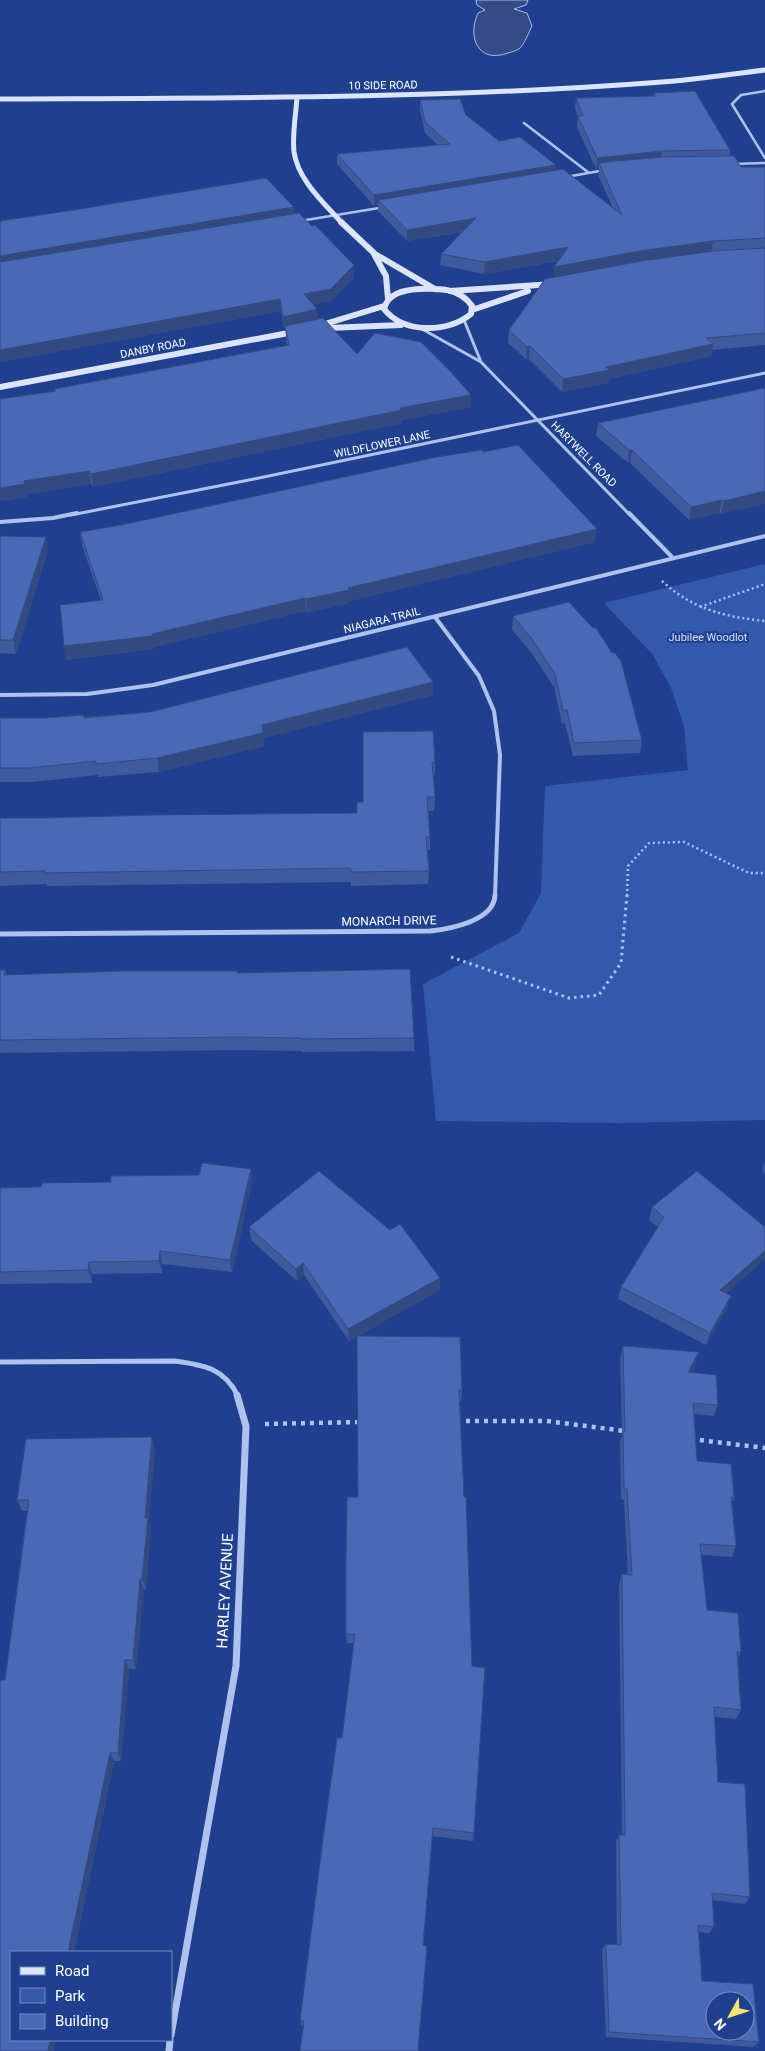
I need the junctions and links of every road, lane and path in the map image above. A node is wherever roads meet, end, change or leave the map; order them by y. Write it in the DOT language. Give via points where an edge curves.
graph roads {
  1 [pos="765,70"];
  2 [pos="765,91"];
  3 [pos="297,97"];
  4 [pos="0,98"];
  5 [pos="524,123"];
  6 [pos="765,158"];
  7 [pos="765,163"];
  8 [pos="726,164"];
  9 [pos="613,169"];
  10 [pos="589,173"];
  11 [pos="563,177"];
  12 [pos="391,206"];
  13 [pos="336,215"];
  14 [pos="292,222"];
  15 [pos="374,253"];
  16 [pos="562,282"];
  17 [pos="543,286"];
  18 [pos="435,289"];
  19 [pos="450,291"];
  20 [pos="388,299"];
  21 [pos="384,306"];
  22 [pos="472,310"];
  23 [pos="464,320"];
  24 [pos="404,324"];
  25 [pos="419,327"];
  26 [pos="310,329"];
  27 [pos="481,362"];
  28 [pos="765,373"];
  29 [pos="0,387"];
  30 [pos="537,420"];
  31 [pos="0,522"];
  32 [pos="765,536"];
  33 [pos="673,558"];
  34 [pos="662,580"];
  35 [pos="765,584"];
  36 [pos="698,608"];
  37 [pos="435,617"];
  38 [pos="765,621"];
  39 [pos="0,695"];
  40 [pos="765,873"];
  41 [pos="0,934"];
  42 [pos="451,957"];
  43 [pos="0,1362"];
  44 [pos="368,1422"];
  45 [pos="448,1422"];
  46 [pos="246,1426"];
  47 [pos="626,1431"];
  48 [pos="686,1438"];
  49 [pos="765,1448"];
  50 [pos="172,2029"];
  1 -- 3 [label="street, 10 SIDE ROAD" via="588,88"];
  2 -- 6 [label="street" via="736,97 732,104"];
  3 -- 4 [label="street, 10 SIDE ROAD"];
  3 -- 13 [label="street" via="293,148 296,164 308,185"];
  5 -- 10 [label="street"];
  7 -- 8 [label="street"];
  9 -- 10 [label="street"];
  10 -- 11 [label="street"];
  12 -- 13 [label="street"];
  13 -- 14 [label="street"];
  13 -- 15 [label="street"];
  15 -- 18 [label="street"];
  15 -- 20 [label="street" via="386,276"];
  16 -- 17 [label="street"];
  17 -- 19 [label="street"];
  17 -- 22 [label="street"];
  18 -- 19 [label="street"];
  18 -- 20 [label="street" via="411,290"];
  19 -- 22 [label="street" via="467,299"];
  20 -- 21 [label="street"];
  21 -- 24 [label="street" via="388,316"];
  21 -- 26 [label="street, DANBY ROAD"];
  22 -- 23 [label="street"];
  23 -- 25 [label="street" via="443,327"];
  23 -- 27 [label="street, HARTWELL ROAD"];
  24 -- 25 [label="street"];
  24 -- 26 [label="street, DANBY ROAD"];
  25 -- 27 [label="street, HARTWELL ROAD"];
  26 -- 29 [label="street, DANBY ROAD"];
  27 -- 30 [label="street, HARTWELL ROAD"];
  28 -- 30 [label="street, WILDFLOWER LANE"];
  30 -- 31 [label="street, WILDFLOWER LANE" via="53,518"];
  30 -- 33 [label="street, HARTWELL ROAD"];
  32 -- 33 [label="street, NIAGARA TRAIL"];
  33 -- 37 [label="street, NIAGARA TRAIL"];
  34 -- 36 [label="path"];
  35 -- 36 [label="path"];
  36 -- 38 [label="path" via="723,616"];
  37 -- 39 [label="street, NIAGARA TRAIL" via="135,688 87,694"];
  37 -- 41 [label="street, MONARCH DRIVE" via="490,696 498,732 495,901 472,923 448,930 418,932"];
  40 -- 42 [label="path" via="749,873 684,842 650,843 628,866 621,963 599,995 569,998"];
  43 -- 46 [label="street, HARLEY AVENUE" via="175,1361 201,1364 218,1370 231,1384 241,1404"];
  44 -- 46 [label="path"];
  45 -- 47 [label="path" via="547,1421"];
  46 -- 50 [label="street, HARLEY AVENUE" via="236,1666"];
  48 -- 49 [label="path"];
}
